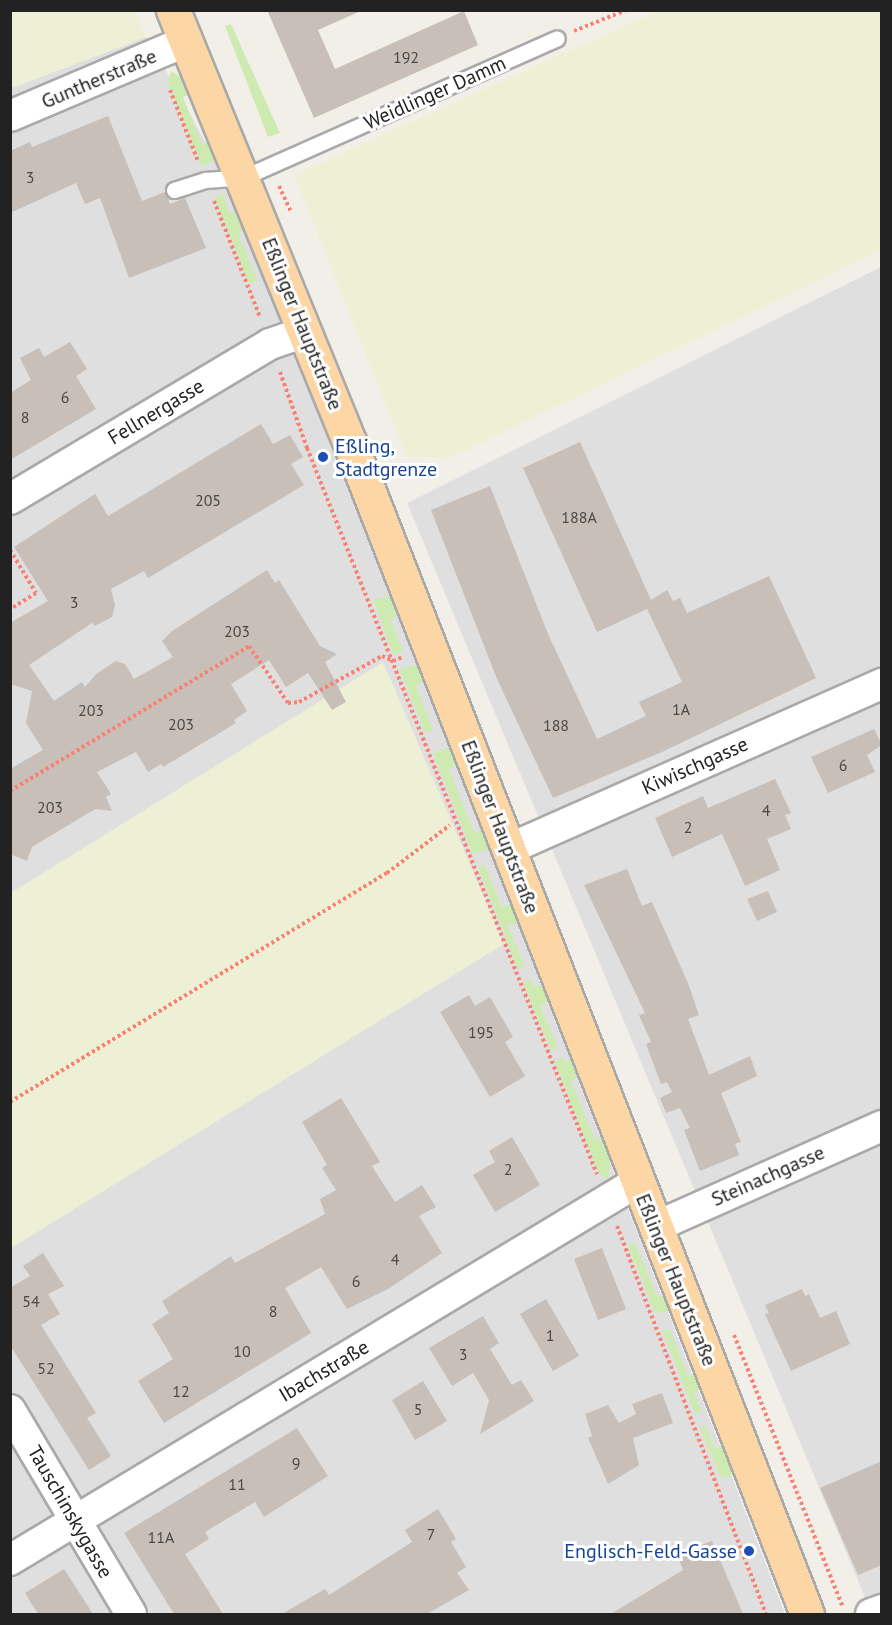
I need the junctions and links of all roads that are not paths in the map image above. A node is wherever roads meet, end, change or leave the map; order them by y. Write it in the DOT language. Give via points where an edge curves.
graph roads {
  1 [pos="173,10"];
  2 [pos="557,38"];
  3 [pos="187,41"];
  4 [pos="10,117"];
  5 [pos="244,177"];
  6 [pos="174,190"];
  7 [pos="304,332"];
  8 [pos="10,499"];
  9 [pos="882,684"];
  10 [pos="509,849"];
  11 [pos="882,1126"];
  12 [pos="637,1182"];
  13 [pos="655,1227"];
  14 [pos="10,1410"];
  15 [pos="75,1521"];
  16 [pos="10,1560"];
  17 [pos="882,1610"];
  18 [pos="131,1614"];
  19 [pos="807,1614"];
  20 [pos="871,1614"];
  1 -- 3 [label="main road, Eßlinger Hauptstraße"];
  2 -- 5 [label="lane, Weidlinger Damm"];
  3 -- 4 [label="street, Guntherstraße"];
  3 -- 5 [label="main road, Eßlinger Hauptstraße"];
  5 -- 6 [label="lane, Weidlinger Damm" via="205,180"];
  5 -- 7 [label="main road, Eßlinger Hauptstraße"];
  7 -- 8 [label="street, Fellnergasse" via="270,344"];
  7 -- 10 [label="main road, Eßlinger Hauptstraße"];
  9 -- 10 [label="street, Kiwischgasse"];
  10 -- 12 [label="main road, Eßlinger Hauptstraße"];
  11 -- 13 [label="street, Steinachgasse"];
  12 -- 13 [label="main road, Eßlinger Hauptstraße"];
  12 -- 15 [label="street, Ibachstraße"];
  13 -- 19 [label="main road, Eßlinger Hauptstraße"];
  14 -- 15 [label="street, Tauschinskygasse"];
  15 -- 16 [label="street, Ibachstraße"];
  15 -- 18 [label="street, Tauschinskygasse"];
  17 -- 20 [label="street"];
}
